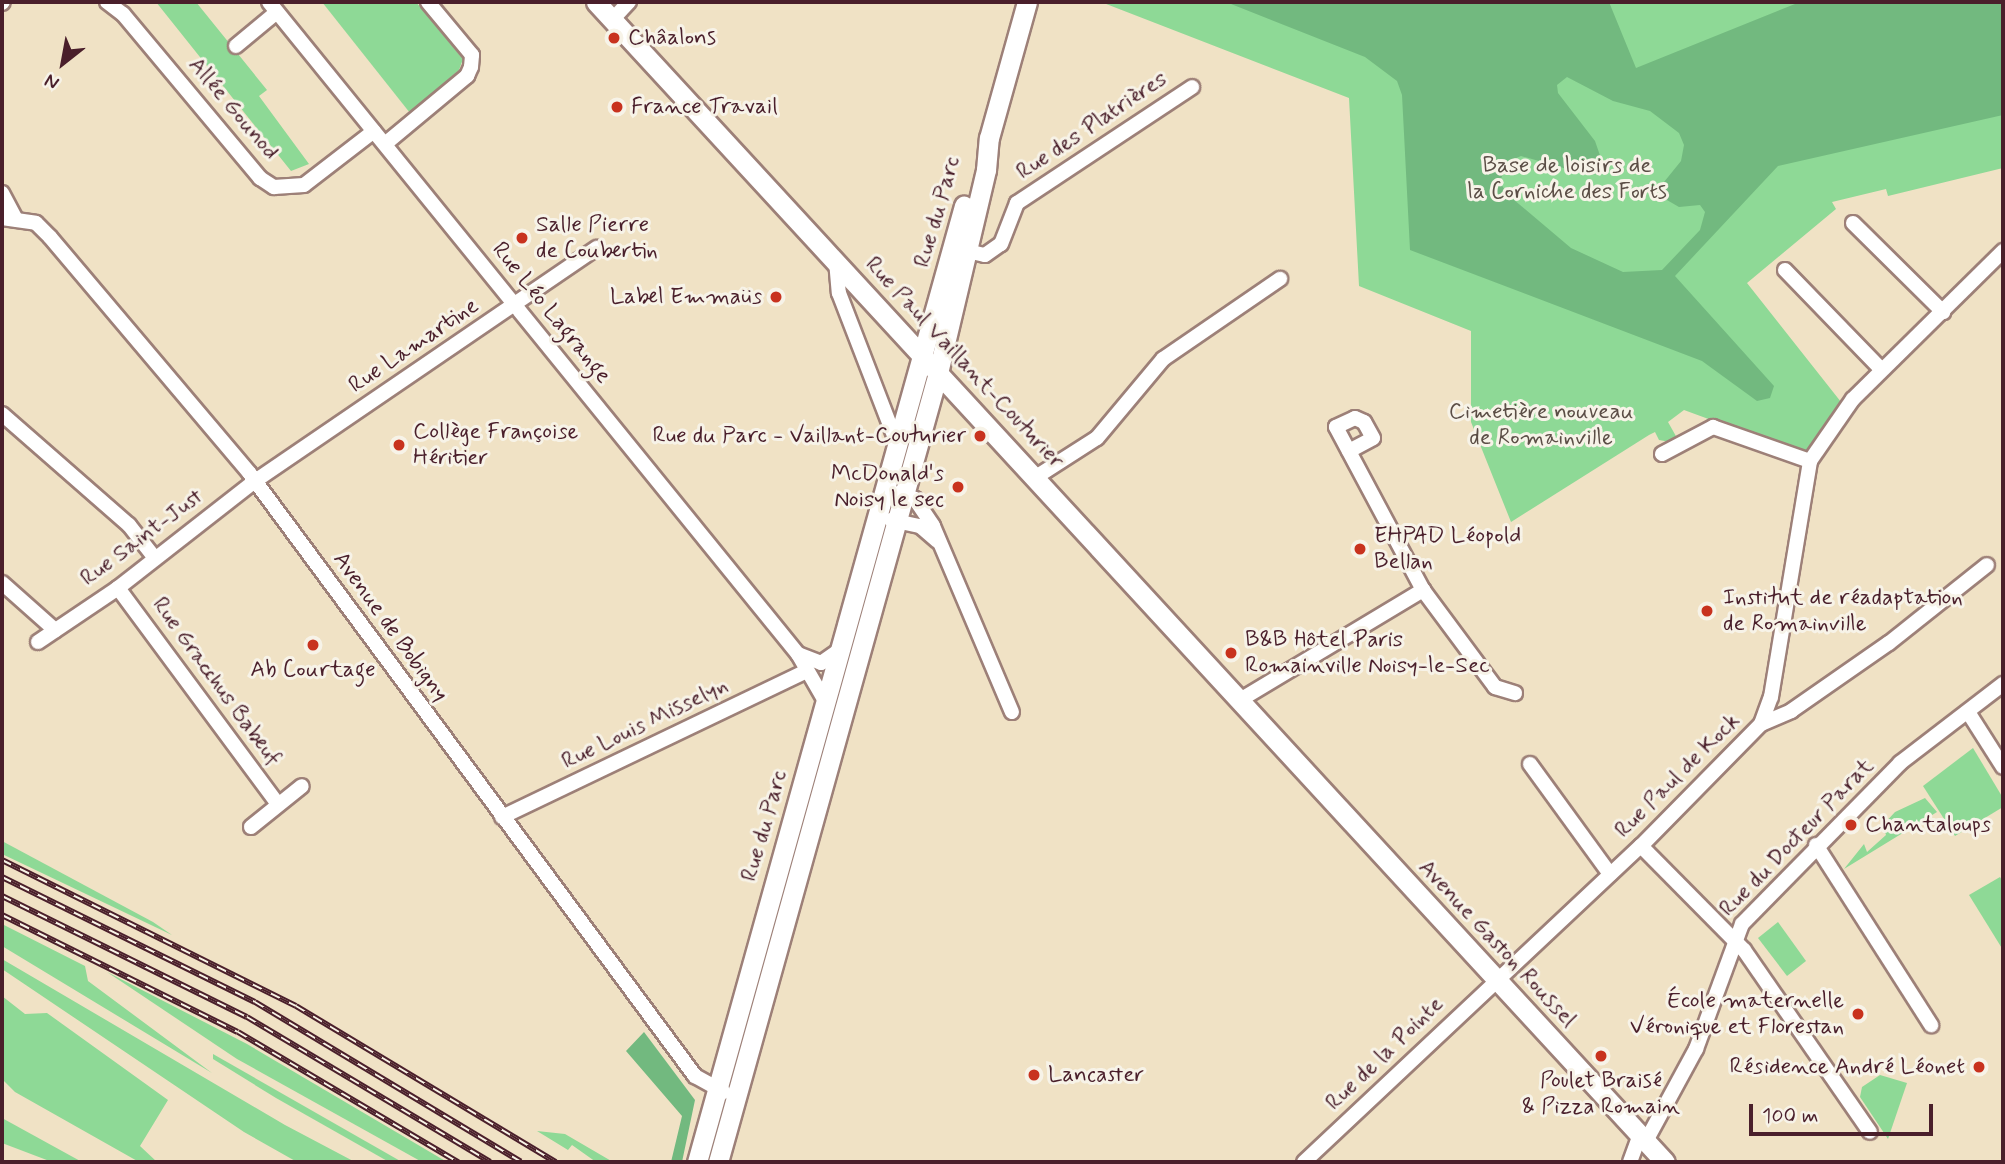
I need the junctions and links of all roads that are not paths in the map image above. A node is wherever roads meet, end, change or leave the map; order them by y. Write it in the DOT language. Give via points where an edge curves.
graph roads {
  1 [pos="107,2"];
  2 [pos="428,2"];
  3 [pos="596,2"];
  4 [pos="629,2"];
  5 [pos="1027,2"];
  6 [pos="272,5"];
  7 [pos="612,20"];
  8 [pos="236,46"];
  9 [pos="1192,88"];
  10 [pos="374,131"];
  11 [pos="989,138"];
  12 [pos="385,144"];
  13 [pos="2,193"];
  14 [pos="9,219"];
  15 [pos="1853,223"];
  16 [pos="597,248"];
  17 [pos="967,251"];
  18 [pos="2003,251"];
  19 [pos="836,260"];
  20 [pos="1785,270"];
  21 [pos="1280,279"];
  22 [pos="515,305"];
  23 [pos="1943,312"];
  24 [pos="923,356"];
  25 [pos="1882,370"];
  26 [pos="938,373"];
  27 [pos="2,414"];
  28 [pos="897,443"];
  29 [pos="1349,451"];
  30 [pos="1662,454"];
  31 [pos="1810,461"];
  32 [pos="1035,477"];
  33 [pos="255,481"];
  34 [pos="905,492"];
  35 [pos="880,503"];
  36 [pos="923,508"];
  37 [pos="904,524"];
  38 [pos="937,541"];
  39 [pos="154,557"];
  40 [pos="1987,565"];
  41 [pos="2,583"];
  42 [pos="118,587"];
  43 [pos="1423,590"];
  44 [pos="55,630"];
  45 [pos="38,642"];
  46 [pos="839,649"];
  47 [pos="798,654"];
  48 [pos="807,671"];
  49 [pos="2003,684"];
  50 [pos="1515,693"];
  51 [pos="825,701"];
  52 [pos="1240,701"];
  53 [pos="1012,712"];
  54 [pos="1968,712"];
  55 [pos="1761,724"];
  56 [pos="1294,759"];
  57 [pos="1530,764"];
  58 [pos="2003,767"];
  59 [pos="302,786"];
  60 [pos="277,803"];
  61 [pos="502,817"];
  62 [pos="251,827"];
  63 [pos="1816,845"];
  64 [pos="1641,846"];
  65 [pos="1610,874"];
  66 [pos="1734,941"];
  67 [pos="1496,979"];
  68 [pos="1931,1025"];
  69 [pos="716,1090"];
  70 [pos="735,1095"];
  71 [pos="715,1129"];
  72 [pos="1870,1132"];
  73 [pos="1643,1138"];
  74 [pos="697,1162"];
  75 [pos="718,1162"];
  76 [pos="1304,1162"];
  77 [pos="1630,1162"];
  78 [pos="1665,1162"];
  1 -- 10 [label="street, Allée Gounod" via="123,14 260,178 274,187 304,185"];
  2 -- 12 [label="street" via="472,55 471,66 467,76"];
  3 -- 7 [label="main road, Rue Paul Vaillant-Couturier"];
  4 -- 7 [label="street"];
  5 -- 11 [label="main road, Rue du Parc"];
  6 -- 8 [label="street"];
  6 -- 10 [label="street, Rue Léo Lagrange"];
  7 -- 19 [label="main road, Rue Paul Vaillant-Couturier"];
  9 -- 17 [label="street, Rue des Platrières" via="1017,203 1001,244 985,255"];
  10 -- 12 [label="street, Rue Léo Lagrange"];
  11 -- 17 [label="main road, Rue du Parc"];
  11 -- 24 [label="main road, Rue du Parc" via="976,162"];
  12 -- 22 [label="street, Rue Léo Lagrange"];
  13 -- 14 [label="street, Avenue de Bobigny"];
  14 -- 33 [label="street, Avenue de Bobigny" via="36,223 51,237"];
  15 -- 23 [label="street"];
  16 -- 22 [label="street, Rue Lamartine"];
  17 -- 26 [label="main road, Rue du Parc"];
  18 -- 23 [label="street, Rue Paul de Kock"];
  19 -- 24 [label="main road, Rue Paul Vaillant-Couturier"];
  19 -- 28 [label="street" via="839,293"];
  20 -- 25 [label="street"];
  21 -- 32 [label="street" via="1163,359 1097,438"];
  22 -- 33 [label="street, Rue Lamartine"];
  22 -- 47 [label="street, Rue Léo Lagrange"];
  23 -- 25 [label="street, Rue Paul de Kock"];
  24 -- 26 [label="main road, Rue Paul Vaillant-Couturier"];
  24 -- 28 [label="main road, Rue du Parc"];
  25 -- 31 [label="street, Rue Paul de Kock" via="1853,399"];
  26 -- 32 [label="main road, Rue Paul Vaillant-Couturier"];
  26 -- 34 [label="main road, Rue du Parc"];
  27 -- 39 [label="street" via="130,525"];
  28 -- 35 [label="main road, Rue du Parc"];
  29 -- 43 [label="street"];
  30 -- 31 [label="street" via="1704,428 1717,427"];
  31 -- 55 [label="street, Rue Paul de Kock" via="1771,697"];
  32 -- 52 [label="main road, Rue Paul Vaillant-Couturier"];
  33 -- 39 [label="street, Rue Saint-Just"];
  33 -- 61 [label="street, Avenue de Bobigny"];
  34 -- 35 [label="street" via="889,495"];
  34 -- 36 [label="street"];
  34 -- 37 [label="main road, Rue du Parc"];
  35 -- 37 [label="street"];
  35 -- 46 [label="main road, Rue du Parc"];
  36 -- 37 [label="street" via="919,521"];
  36 -- 38 [label="street"];
  37 -- 38 [label="street"];
  37 -- 70 [label="main road, Rue du Parc"];
  38 -- 53 [label="street"];
  39 -- 42 [label="street, Rue Saint-Just"];
  40 -- 55 [label="street" via="1889,643 1791,711"];
  41 -- 44 [label="street"];
  42 -- 44 [label="street, Rue Saint-Just"];
  42 -- 60 [label="street, Rue Gracchus Babeuf"];
  43 -- 50 [label="street" via="1495,687"];
  43 -- 52 [label="street"];
  44 -- 45 [label="street, Rue Saint-Just"];
  46 -- 47 [label="street" via="821,663"];
  46 -- 51 [label="main road, Rue du Parc"];
  47 -- 48 [label="street, Rue Léo Lagrange"];
  48 -- 51 [label="street, Rue Léo Lagrange"];
  48 -- 61 [label="street, Rue Louis Misselyn"];
  49 -- 54 [label="street, Rue du Docteur Parat"];
  51 -- 69 [label="main road, Rue du Parc"];
  52 -- 56 [label="main road, Rue Paul Vaillant-Couturier"];
  54 -- 58 [label="street"];
  54 -- 63 [label="street, Rue du Docteur Parat" via="1900,763"];
  55 -- 64 [label="street, Rue Paul de Kock"];
  56 -- 67 [label="main road, Avenue Gaston Roussel"];
  57 -- 65 [label="street"];
  59 -- 60 [label="street, Rue Gracchus Babeuf"];
  60 -- 62 [label="street, Rue Gracchus Babeuf"];
  61 -- 69 [label="street, Avenue de Bobigny" via="695,1076"];
  63 -- 66 [label="street, Rue du Docteur Parat" via="1742,923"];
  63 -- 68 [label="street"];
  64 -- 65 [label="street, Rue Paul de Kock"];
  64 -- 66 [label="street"];
  65 -- 67 [label="street, Rue Paul de Kock"];
  66 -- 72 [label="street"];
  66 -- 73 [label="street, Rue du Docteur Parat" via="1696,1049"];
  67 -- 73 [label="main road, Avenue Gaston Roussel"];
  67 -- 76 [label="street, Rue de la Pointe"];
  69 -- 70 [label="street, Avenue de Bobigny"];
  69 -- 71 [label="main road, Rue du Parc"];
  70 -- 71 [label="main road, Rue du Parc"];
  71 -- 74 [label="main road, Rue du Parc"];
  71 -- 75 [label="main road, Rue du Parc"];
  73 -- 77 [label="street, Rue du Docteur Parat"];
  73 -- 78 [label="main road, Avenue Gaston Roussel"];
}
